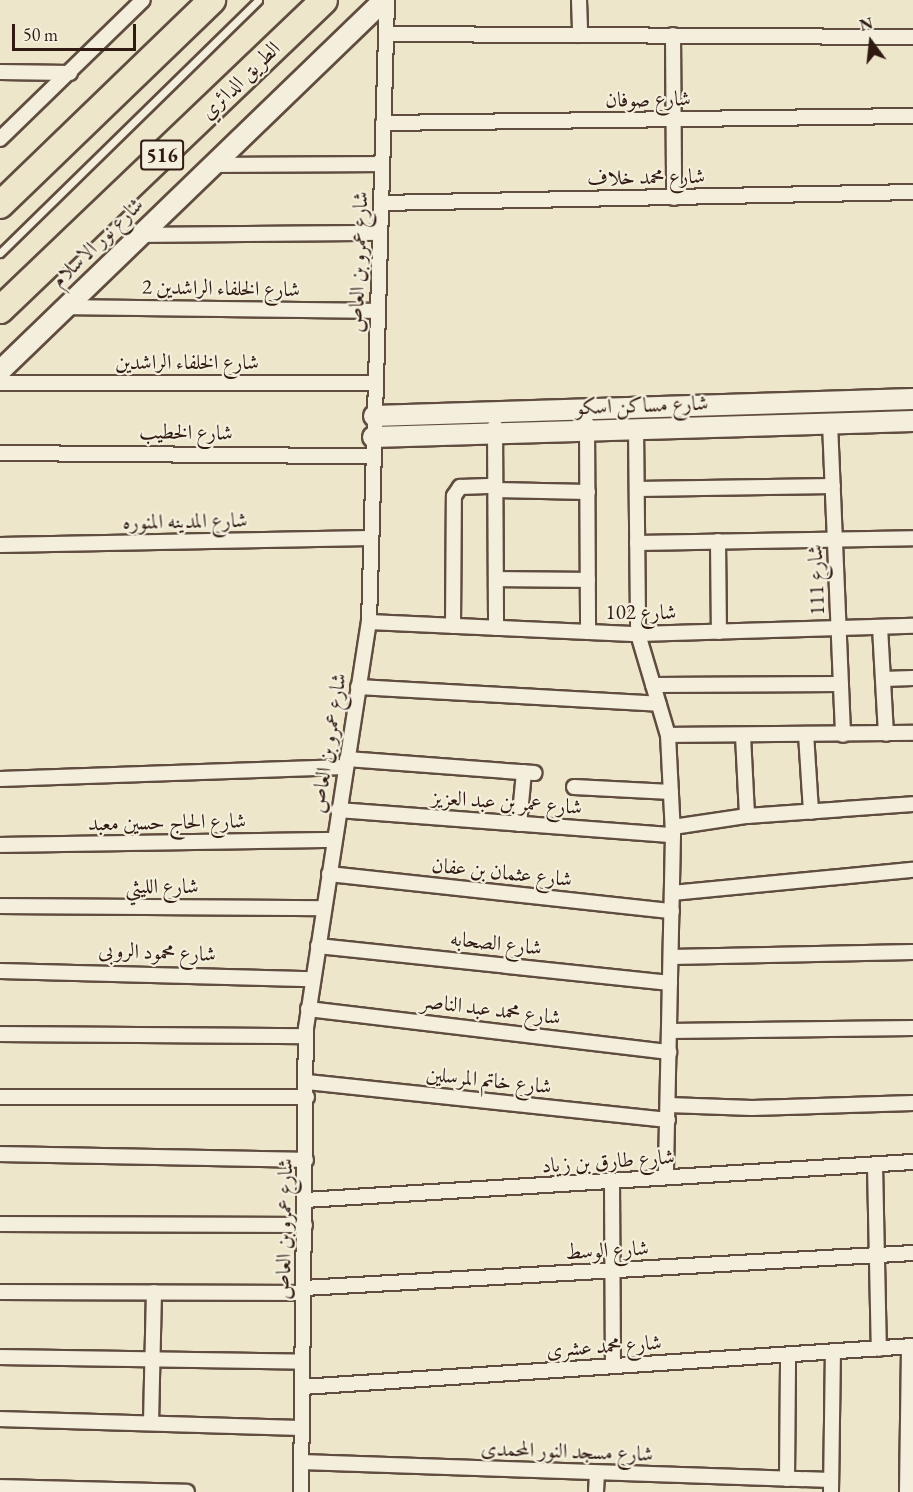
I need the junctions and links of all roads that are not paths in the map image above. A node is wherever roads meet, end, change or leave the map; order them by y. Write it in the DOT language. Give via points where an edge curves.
graph roads {
  1 [pos="143,0"];
  2 [pos="212,0"];
  3 [pos="258,0"];
  4 [pos="324,0"];
  5 [pos="386,0"];
  6 [pos="579,0"];
  7 [pos="386,34"];
  8 [pos="580,35"];
  9 [pos="673,35"];
  10 [pos="913,37"];
  11 [pos="0,72"];
  12 [pos="70,73"];
  13 [pos="913,116"];
  14 [pos="674,119"];
  15 [pos="383,123"];
  16 [pos="2,134"];
  17 [pos="382,164"];
  18 [pos="212,165"];
  19 [pos="913,192"];
  20 [pos="674,198"];
  21 [pos="381,203"];
  22 [pos="0,205"];
  23 [pos="380,233"];
  24 [pos="139,235"];
  25 [pos="0,253"];
  26 [pos="64,307"];
  27 [pos="0,310"];
  28 [pos="377,310"];
  29 [pos="0,371"];
  30 [pos="375,382"];
  31 [pos="0,383"];
  32 [pos="913,399"];
  33 [pos="734,404"];
  34 [pos="588,409"];
  35 [pos="495,412"];
  36 [pos="374,416"];
  37 [pos="913,421"];
  38 [pos="830,423"];
  39 [pos="733,426"];
  40 [pos="636,428"];
  41 [pos="587,431"];
  42 [pos="495,434"];
  43 [pos="373,446"];
  44 [pos="0,453"];
  45 [pos="832,486"];
  46 [pos="496,488"];
  47 [pos="637,489"];
  48 [pos="588,492"];
  49 [pos="370,538"];
  50 [pos="913,538"];
  51 [pos="835,539"];
  52 [pos="718,542"];
  53 [pos="637,543"];
  54 [pos="0,545"];
  55 [pos="496,579"];
  56 [pos="588,580"];
  57 [pos="369,622"];
  58 [pos="453,626"];
  59 [pos="913,626"];
  60 [pos="880,627"];
  61 [pos="496,628"];
  62 [pos="839,628"];
  63 [pos="588,632"];
  64 [pos="719,632"];
  65 [pos="638,634"];
  66 [pos="913,678"];
  67 [pos="883,679"];
  68 [pos="841,684"];
  69 [pos="653,685"];
  70 [pos="358,687"];
  71 [pos="659,704"];
  72 [pos="913,733"];
  73 [pos="806,734"];
  74 [pos="885,734"];
  75 [pos="668,735"];
  76 [pos="843,735"];
  77 [pos="743,736"];
  78 [pos="346,763"];
  79 [pos="0,779"];
  80 [pos="574,787"];
  81 [pos="671,792"];
  82 [pos="913,804"];
  83 [pos="339,810"];
  84 [pos="811,812"];
  85 [pos="747,816"];
  86 [pos="519,824"];
  87 [pos="673,831"];
  88 [pos="334,840"];
  89 [pos="0,845"];
  90 [pos="913,870"];
  91 [pos="329,874"];
  92 [pos="672,893"];
  93 [pos="0,906"];
  94 [pos="323,908"];
  95 [pos="672,911"];
  96 [pos="318,946"];
  97 [pos="913,952"];
  98 [pos="671,957"];
  99 [pos="0,971"];
  100 [pos="312,979"];
  101 [pos="670,982"];
  102 [pos="308,1009"];
  103 [pos="913,1028"];
  104 [pos="669,1031"];
  105 [pos="0,1034"];
  106 [pos="306,1036"];
  107 [pos="669,1052"];
  108 [pos="307,1082"];
  109 [pos="0,1097"];
  110 [pos="307,1097"];
  111 [pos="913,1103"];
  112 [pos="668,1105"];
  113 [pos="668,1120"];
  114 [pos="0,1154"];
  115 [pos="306,1160"];
  116 [pos="913,1162"];
  117 [pos="875,1165"];
  118 [pos="666,1178"];
  119 [pos="612,1182"];
  120 [pos="305,1200"];
  121 [pos="0,1224"];
  122 [pos="305,1225"];
  123 [pos="913,1253"];
  124 [pos="877,1256"];
  125 [pos="612,1271"];
  126 [pos="303,1291"];
  127 [pos="0,1292"];
  128 [pos="154,1292"];
  129 [pos="911,1347"];
  130 [pos="879,1349"];
  131 [pos="833,1352"];
  132 [pos="788,1355"];
  133 [pos="0,1357"];
  134 [pos="150,1359"];
  135 [pos="302,1362"];
  136 [pos="613,1366"];
  137 [pos="302,1387"];
  138 [pos="0,1419"];
  139 [pos="150,1423"];
  140 [pos="302,1428"];
  141 [pos="301,1461"];
  142 [pos="597,1473"];
  143 [pos="787,1479"];
  144 [pos="831,1486"];
  145 [pos="0,1487"];
  146 [pos="187,1492"];
  147 [pos="301,1492"];
  148 [pos="597,1492"];
  149 [pos="907,1492"];
  1 -- 12 [label="street"];
  2 -- 22 [label="highway"];
  3 -- 25 [label="lane"];
  4 -- 27 [label="highway, الطريق الدائري / 516"];
  5 -- 7 [label="street, شارع عمرو بن العاص"];
  5 -- 18 [label="street, شارع نور الاسلام"];
  6 -- 8 [label="street"];
  7 -- 8 [label="street"];
  7 -- 15 [label="street, شارع عمرو بن العاص"];
  8 -- 9 [label="street"];
  9 -- 10 [label="street"];
  9 -- 14 [label="street"];
  11 -- 12 [label="street"];
  12 -- 16 [label="street"];
  13 -- 14 [label="street, شارع صوفان"];
  14 -- 15 [label="street, شارع صوفان"];
  14 -- 20 [label="street"];
  15 -- 17 [label="street, شارع عمرو بن العاص"];
  17 -- 18 [label="street"];
  17 -- 21 [label="street, شارع عمرو بن العاص"];
  18 -- 24 [label="street, شارع نور الاسلام"];
  19 -- 20 [label="street, شارع محمد خلاف"];
  20 -- 21 [label="street, شارع محمد خلاف"];
  21 -- 23 [label="street, شارع عمرو بن العاص"];
  23 -- 24 [label="street"];
  23 -- 28 [label="street, شارع عمرو بن العاص"];
  24 -- 26 [label="street, شارع نور الاسلام"];
  26 -- 28 [label="street, شارع الخلفاء الراشدين 2"];
  26 -- 29 [label="street, شارع نور الاسلام"];
  28 -- 30 [label="street, شارع عمرو بن العاص"];
  30 -- 31 [label="street, شارع الخلفاء الراشدين"];
  30 -- 36 [label="street, شارع عمرو بن العاص"];
  32 -- 33 [label="street, شارع مساكن اسكو"];
  33 -- 34 [label="street, شارع مساكن اسكو"];
  33 -- 39 [label="street"];
  34 -- 35 [label="street, شارع مساكن اسكو"];
  34 -- 41 [label="street"];
  35 -- 36 [label="street, شارع مساكن اسكو"];
  35 -- 42 [label="street"];
  36 -- 43 [label="street, شارع عمرو بن العاص"];
  37 -- 38 [label="street, شارع مساكن اسكو"];
  38 -- 39 [label="street, شارع مساكن اسكو"];
  38 -- 45 [label="street, شارع 111"];
  39 -- 40 [label="street, شارع مساكن اسكو"];
  40 -- 41 [label="street, شارع مساكن اسكو"];
  40 -- 47 [label="street"];
  41 -- 42 [label="street, شارع مساكن اسكو"];
  41 -- 48 [label="street"];
  42 -- 43 [label="street, شارع مساكن اسكو"];
  42 -- 46 [label="street"];
  43 -- 44 [label="street, شارع الخطيب"];
  43 -- 49 [label="street, شارع عمرو بن العاص"];
  45 -- 47 [label="street"];
  45 -- 51 [label="street, شارع 111"];
  46 -- 48 [label="street"];
  46 -- 55 [label="street"];
  46 -- 58 [label="street" via="460,487 454,495"];
  47 -- 53 [label="street"];
  48 -- 56 [label="street"];
  49 -- 54 [label="street, شارع المدينه المنوره"];
  49 -- 57 [label="street, شارع عمرو بن العاص"];
  50 -- 51 [label="street"];
  51 -- 52 [label="street"];
  51 -- 62 [label="street, شارع 111"];
  52 -- 53 [label="street"];
  52 -- 64 [label="street"];
  53 -- 65 [label="street"];
  55 -- 56 [label="street"];
  55 -- 61 [label="street"];
  56 -- 63 [label="street"];
  57 -- 58 [label="street, شارع 102"];
  57 -- 70 [label="street, شارع عمرو بن العاص"];
  58 -- 61 [label="street, شارع 102"];
  59 -- 60 [label="street, شارع 102"];
  60 -- 62 [label="street, شارع 102"];
  60 -- 67 [label="street"];
  61 -- 63 [label="street, شارع 102"];
  62 -- 64 [label="street, شارع 102"];
  62 -- 68 [label="street, شارع 111"];
  63 -- 65 [label="street, شارع 102"];
  64 -- 65 [label="street, شارع 102"];
  65 -- 69 [label="street"];
  66 -- 67 [label="street"];
  67 -- 74 [label="street"];
  68 -- 69 [label="street"];
  68 -- 76 [label="street, شارع 111"];
  69 -- 71 [label="street"];
  70 -- 71 [label="street"];
  70 -- 78 [label="street, شارع عمرو بن العاص"];
  71 -- 75 [label="street"];
  72 -- 74 [label="street"];
  73 -- 76 [label="street"];
  73 -- 77 [label="street"];
  73 -- 84 [label="street"];
  74 -- 76 [label="street"];
  75 -- 77 [label="street"];
  75 -- 81 [label="street"];
  77 -- 85 [label="street"];
  78 -- 79 [label="street"];
  78 -- 83 [label="street, شارع عمرو بن العاص"];
  78 -- 86 [label="street" via="529,773"];
  80 -- 81 [label="street"];
  81 -- 87 [label="street"];
  82 -- 84 [label="street, شارع عمر بن عبد العزيز"];
  83 -- 86 [label="street, شارع عمر بن عبد العزيز"];
  83 -- 88 [label="street, شارع عمرو بن العاص"];
  84 -- 85 [label="street, شارع عمر بن عبد العزيز"];
  85 -- 87 [label="street, شارع عمر بن عبد العزيز"];
  86 -- 87 [label="street, شارع عمر بن عبد العزيز"];
  87 -- 92 [label="street"];
  88 -- 89 [label="street, شارع الحاج حسين معبد"];
  88 -- 91 [label="street, شارع عمرو بن العاص"];
  90 -- 92 [label="street"];
  91 -- 94 [label="street, شارع عمرو بن العاص"];
  91 -- 95 [label="street, شارع عثمان بن عفان"];
  92 -- 95 [label="street"];
  93 -- 94 [label="street, شارع الليثي"];
  94 -- 96 [label="street, شارع عمرو بن العاص"];
  95 -- 98 [label="street"];
  96 -- 100 [label="street, شارع عمرو بن العاص"];
  96 -- 101 [label="street, شارع الصحابه"];
  97 -- 98 [label="street"];
  98 -- 101 [label="street"];
  99 -- 100 [label="street, شارع محمود الروبى"];
  100 -- 102 [label="street, شارع عمرو بن العاص"];
  101 -- 104 [label="street"];
  102 -- 106 [label="street, شارع عمرو بن العاص"];
  102 -- 107 [label="street, شارع محمد عبد الناصر"];
  103 -- 104 [label="street"];
  104 -- 107 [label="street"];
  105 -- 106 [label="street"];
  106 -- 108 [label="street, شارع عمرو بن العاص"];
  107 -- 112 [label="street"];
  108 -- 110 [label="street, شارع عمرو بن العاص"];
  108 -- 113 [label="street, شارع خاتم المرسلين"];
  109 -- 110 [label="street"];
  110 -- 115 [label="street, شارع عمرو بن العاص"];
  111 -- 112 [label="street" via="752,1108"];
  112 -- 113 [label="street"];
  113 -- 118 [label="street"];
  114 -- 115 [label="street"];
  115 -- 120 [label="street, شارع عمرو بن العاص"];
  116 -- 117 [label="street, شارع طارق بن زياد"];
  117 -- 118 [label="street, شارع طارق بن زياد"];
  117 -- 124 [label="street"];
  118 -- 119 [label="street, شارع طارق بن زياد"];
  119 -- 120 [label="street, شارع طارق بن زياد"];
  119 -- 125 [label="street"];
  120 -- 122 [label="street, شارع عمرو بن العاص"];
  121 -- 122 [label="street"];
  122 -- 126 [label="street, شارع عمرو بن العاص"];
  123 -- 124 [label="street, شارع الوسط"];
  124 -- 125 [label="street, شارع الوسط"];
  124 -- 130 [label="street"];
  125 -- 126 [label="street, شارع الوسط"];
  125 -- 136 [label="street"];
  126 -- 128 [label="street, شارع الوسط"];
  126 -- 135 [label="street, شارع عمرو بن العاص"];
  127 -- 128 [label="street, شارع الوسط"];
  128 -- 134 [label="street"];
  129 -- 130 [label="street, شارع محمد عشرى"];
  129 -- 149 [label="street"];
  130 -- 131 [label="street, شارع محمد عشرى"];
  131 -- 132 [label="street, شارع محمد عشرى"];
  131 -- 144 [label="street"];
  132 -- 136 [label="street, شارع محمد عشرى"];
  132 -- 143 [label="street"];
  133 -- 134 [label="street"];
  134 -- 135 [label="street"];
  134 -- 139 [label="street"];
  135 -- 137 [label="street, شارع عمرو بن العاص"];
  136 -- 137 [label="street, شارع محمد عشرى"];
  137 -- 140 [label="street, شارع عمرو بن العاص"];
  138 -- 139 [label="street"];
  139 -- 140 [label="street"];
  140 -- 141 [label="street, شارع عمرو بن العاص"];
  141 -- 142 [label="street, شارع مسجد النور المحمدى"];
  141 -- 147 [label="street, شارع عمرو بن العاص"];
  142 -- 143 [label="street, شارع مسجد النور المحمدى"];
  142 -- 148 [label="street"];
  143 -- 144 [label="street, شارع مسجد النور المحمدى"];
  145 -- 146 [label="street"];
}
